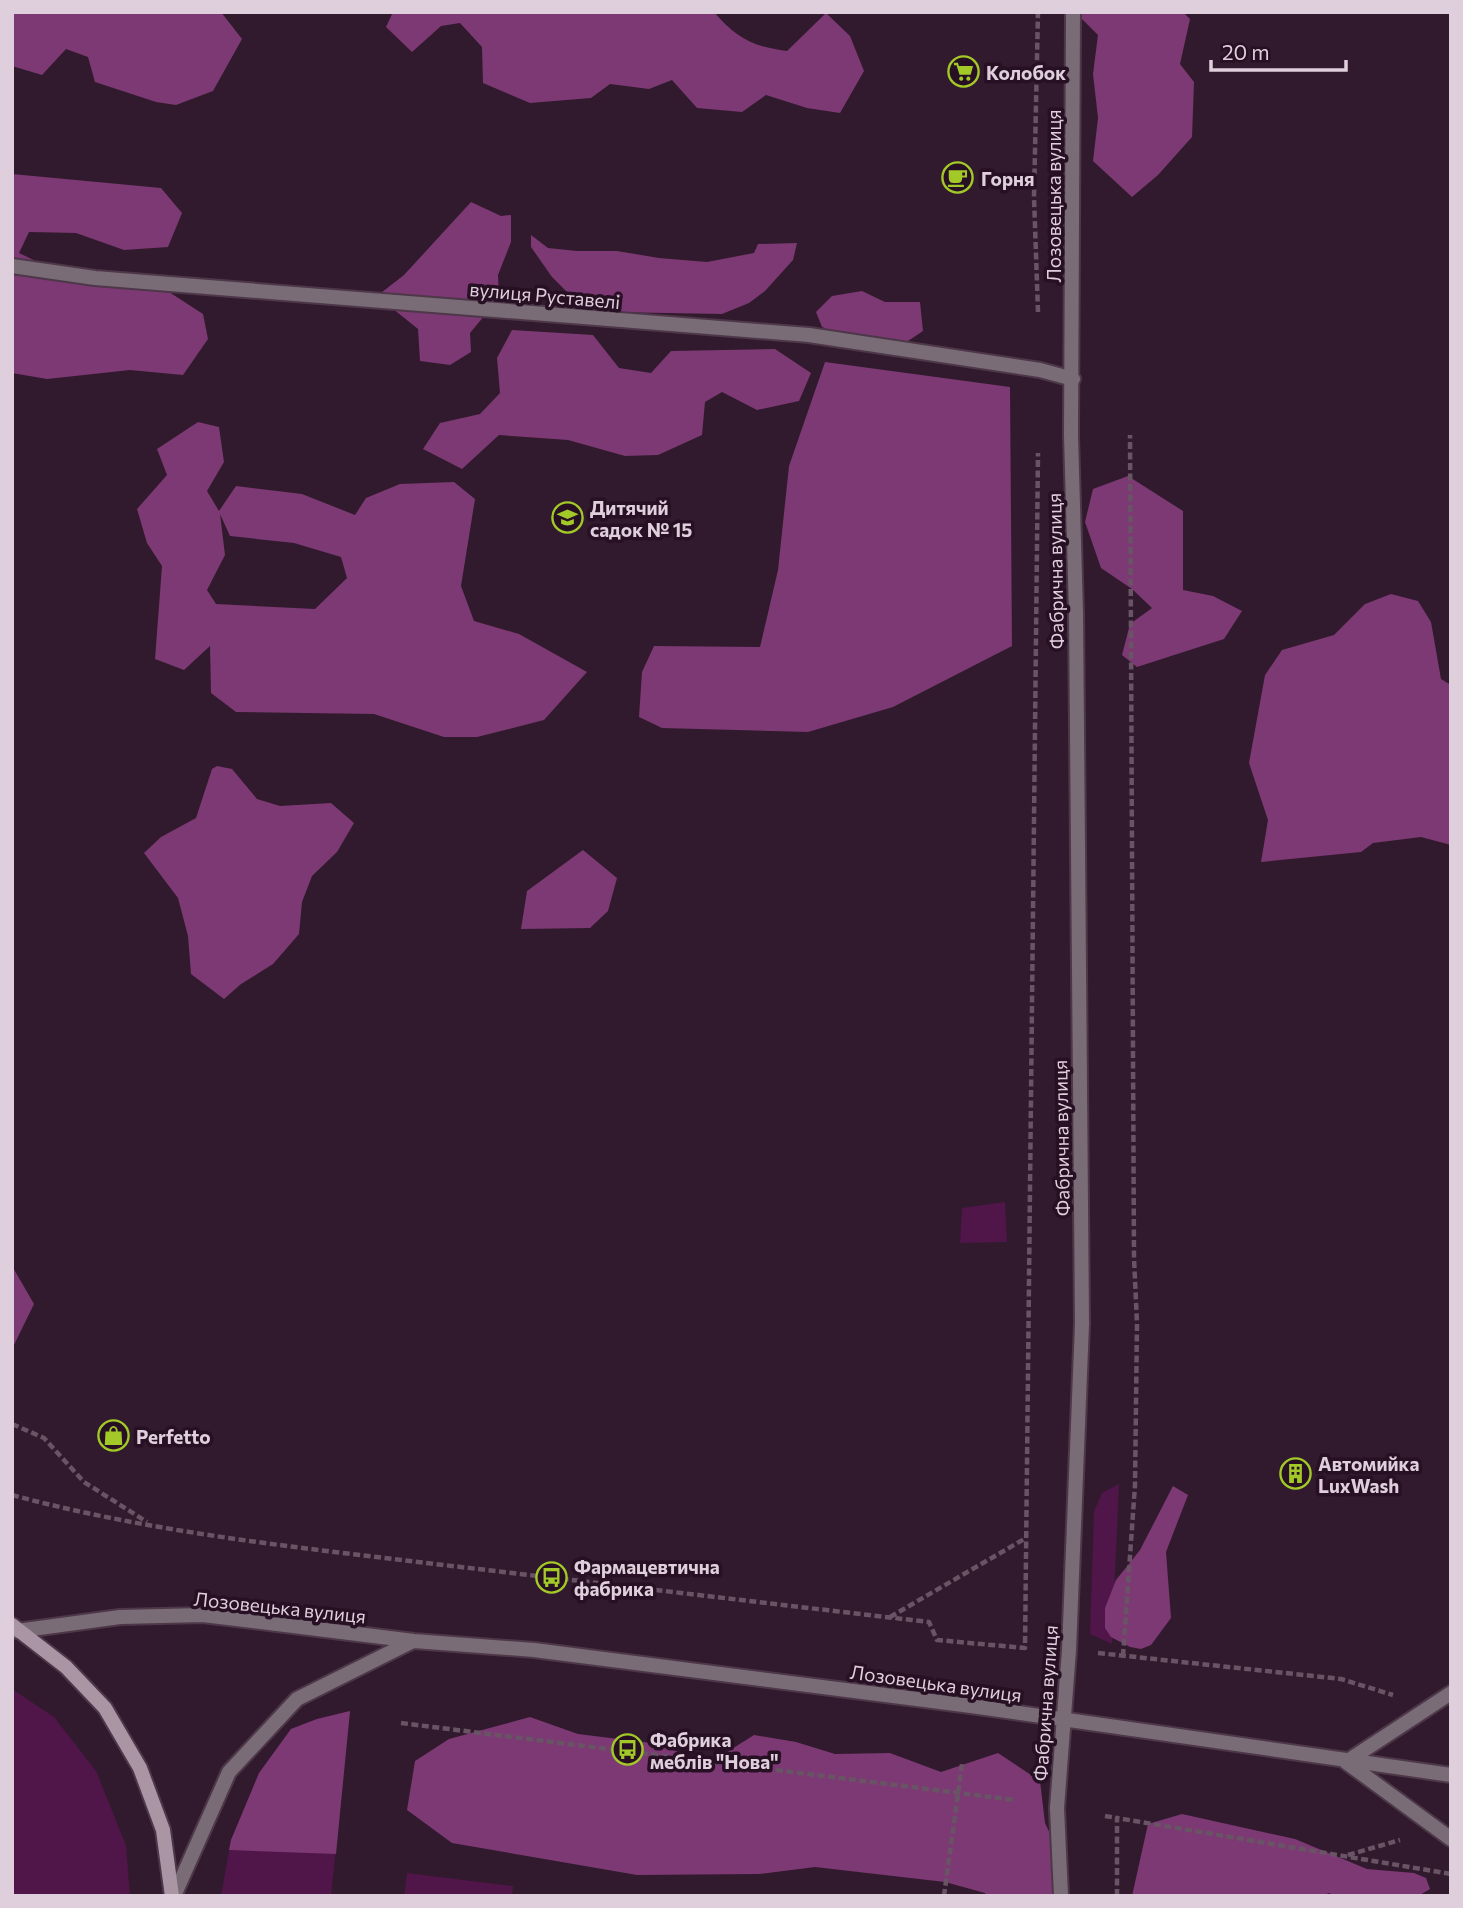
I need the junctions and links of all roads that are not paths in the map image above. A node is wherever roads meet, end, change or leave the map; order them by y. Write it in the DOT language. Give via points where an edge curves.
graph roads {
  1 [pos="1073,12"];
  2 [pos="12,266"];
  3 [pos="1073,379"];
  4 [pos="14,1629"];
  5 [pos="414,1641"];
  6 [pos="1451,1693"];
  7 [pos="1063,1720"];
  8 [pos="1346,1762"];
  9 [pos="1451,1775"];
  10 [pos="1451,1839"];
  11 [pos="173,1896"];
  12 [pos="1061,1896"];
  1 -- 3 [label="street, Лозовецька вулиця"];
  2 -- 3 [label="street, вулиця Руставелі" via="95,278 809,335"];
  3 -- 7 [label="street, Фабрична вулиця" via="1082,1324"];
  4 -- 5 [label="street, Лозовецька вулиця" via="120,1617 203,1615"];
  4 -- 11 [label="main road" via="65,1667 105,1708 140,1768 163,1830"];
  5 -- 7 [label="street, Лозовецька вулиця" via="534,1650"];
  5 -- 11 [label="street" via="297,1699 229,1772"];
  6 -- 8 [label="street"];
  7 -- 8 [label="street, Лозовецька вулиця"];
  7 -- 12 [label="street, Фабрична вулиця" via="1057,1808"];
  8 -- 9 [label="street, Лозовецька вулиця"];
  8 -- 10 [label="street"];
}
